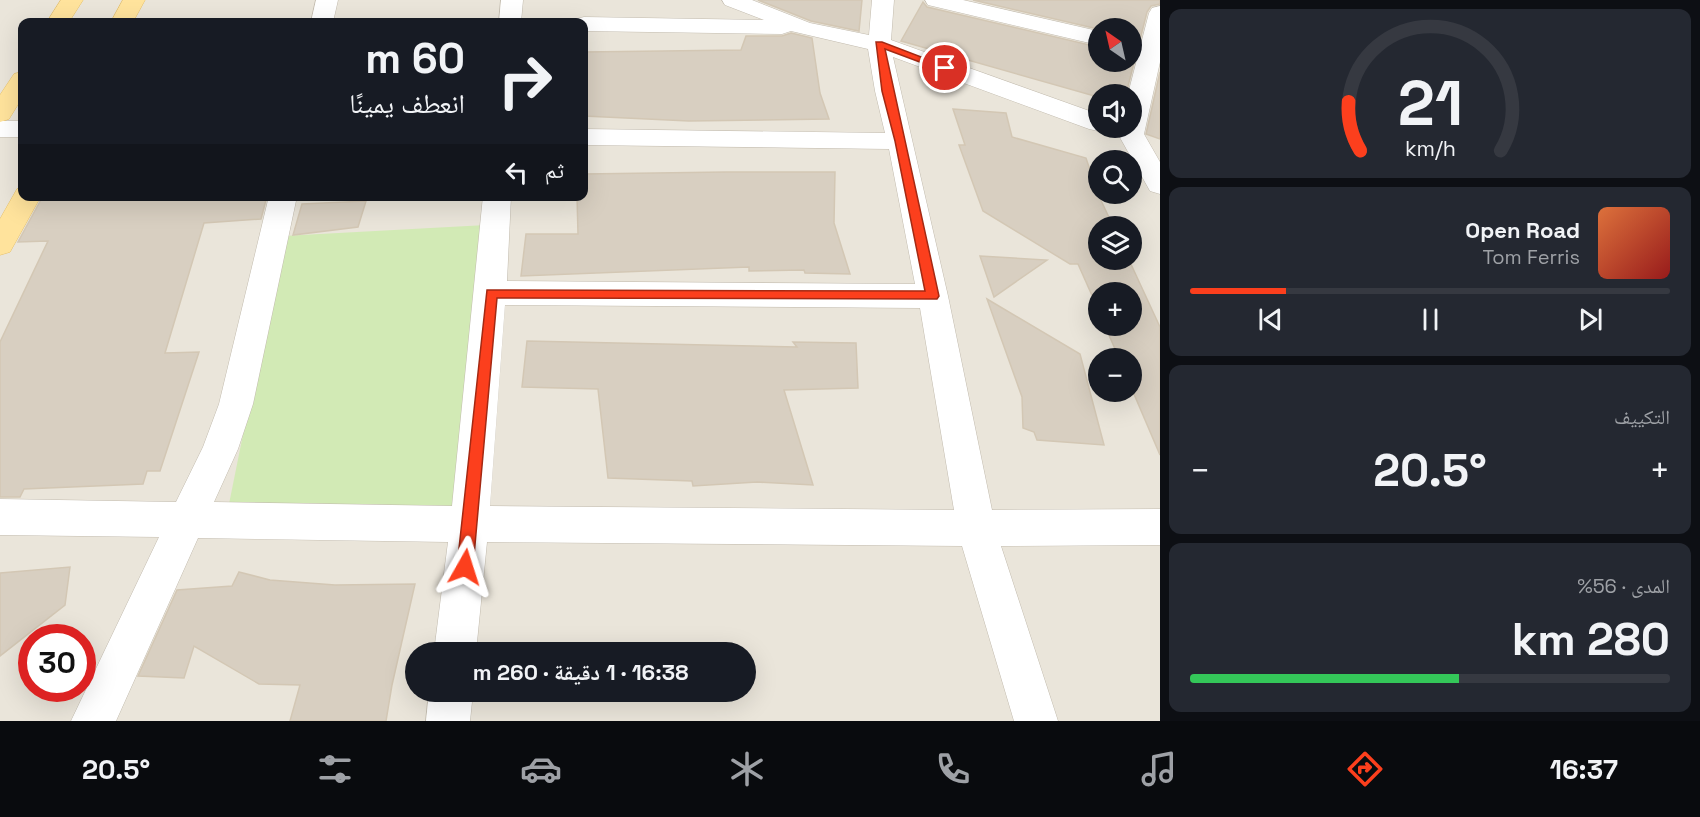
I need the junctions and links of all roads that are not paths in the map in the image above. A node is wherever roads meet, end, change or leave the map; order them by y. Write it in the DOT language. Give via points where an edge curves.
graph roads {
  1 [pos="72,0"];
  2 [pos="134,0"];
  3 [pos="327,0"];
  4 [pos="512,0"];
  5 [pos="883,0"];
  6 [pos="936,0"];
  7 [pos="738,1"];
  8 [pos="1019,9"];
  9 [pos="1160,14"];
  10 [pos="61,18"];
  11 [pos="124,18"];
  12 [pos="323,18"];
  13 [pos="510,18"];
  14 [pos="588,24"];
  15 [pos="804,27"];
  16 [pos="1088,34"];
  17 [pos="879,44"];
  18 [pos="1148,50"];
  19 [pos="1137,84"];
  20 [pos="18,85"];
  21 [pos="0,114"];
  22 [pos="1088,119"];
  23 [pos="0,129"];
  24 [pos="18,129"];
  25 [pos="588,136"];
  26 [pos="1126,138"];
  27 [pos="1140,138"];
  28 [pos="900,141"];
  29 [pos="1160,145"];
  30 [pos="1160,184"];
  31 [pos="24,201"];
  32 [pos="282,201"];
  33 [pos="497,201"];
  34 [pos="0,245"];
  35 [pos="491,293"];
  36 [pos="933,296"];
  37 [pos="0,517"];
  38 [pos="188,520"];
  39 [pos="470,524"];
  40 [pos="1160,527"];
  41 [pos="976,528"];
  42 [pos="456,642"];
  43 [pos="450,702"];
  44 [pos="93,721"];
  45 [pos="448,721"];
  46 [pos="1036,721"];
  1 -- 10 [label="main road"];
  2 -- 11 [label="main road"];
  3 -- 12 [label="street"];
  4 -- 13 [label="street"];
  5 -- 17 [label="street"];
  6 -- 8 [label="street"];
  7 -- 15 [label="street"];
  8 -- 16 [label="street"];
  9 -- 18 [label="street"];
  14 -- 15 [label="street"];
  15 -- 17 [label="street"];
  17 -- 22 [label="street"];
  17 -- 28 [label="street"];
  18 -- 19 [label="street"];
  20 -- 21 [label="main road"];
  23 -- 24 [label="street"];
  25 -- 28 [label="street"];
  26 -- 30 [label="street"];
  27 -- 29 [label="street"];
  28 -- 36 [label="street"];
  31 -- 34 [label="main road"];
  32 -- 38 [label="street" via="236,404"];
  33 -- 35 [label="street"];
  35 -- 36 [label="street"];
  35 -- 39 [label="street"];
  36 -- 41 [label="street"];
  37 -- 38 [label="street"];
  38 -- 39 [label="street"];
  38 -- 44 [label="street"];
  39 -- 41 [label="street"];
  39 -- 42 [label="street"];
  40 -- 41 [label="street"];
  41 -- 46 [label="street"];
  43 -- 45 [label="street"];
}
